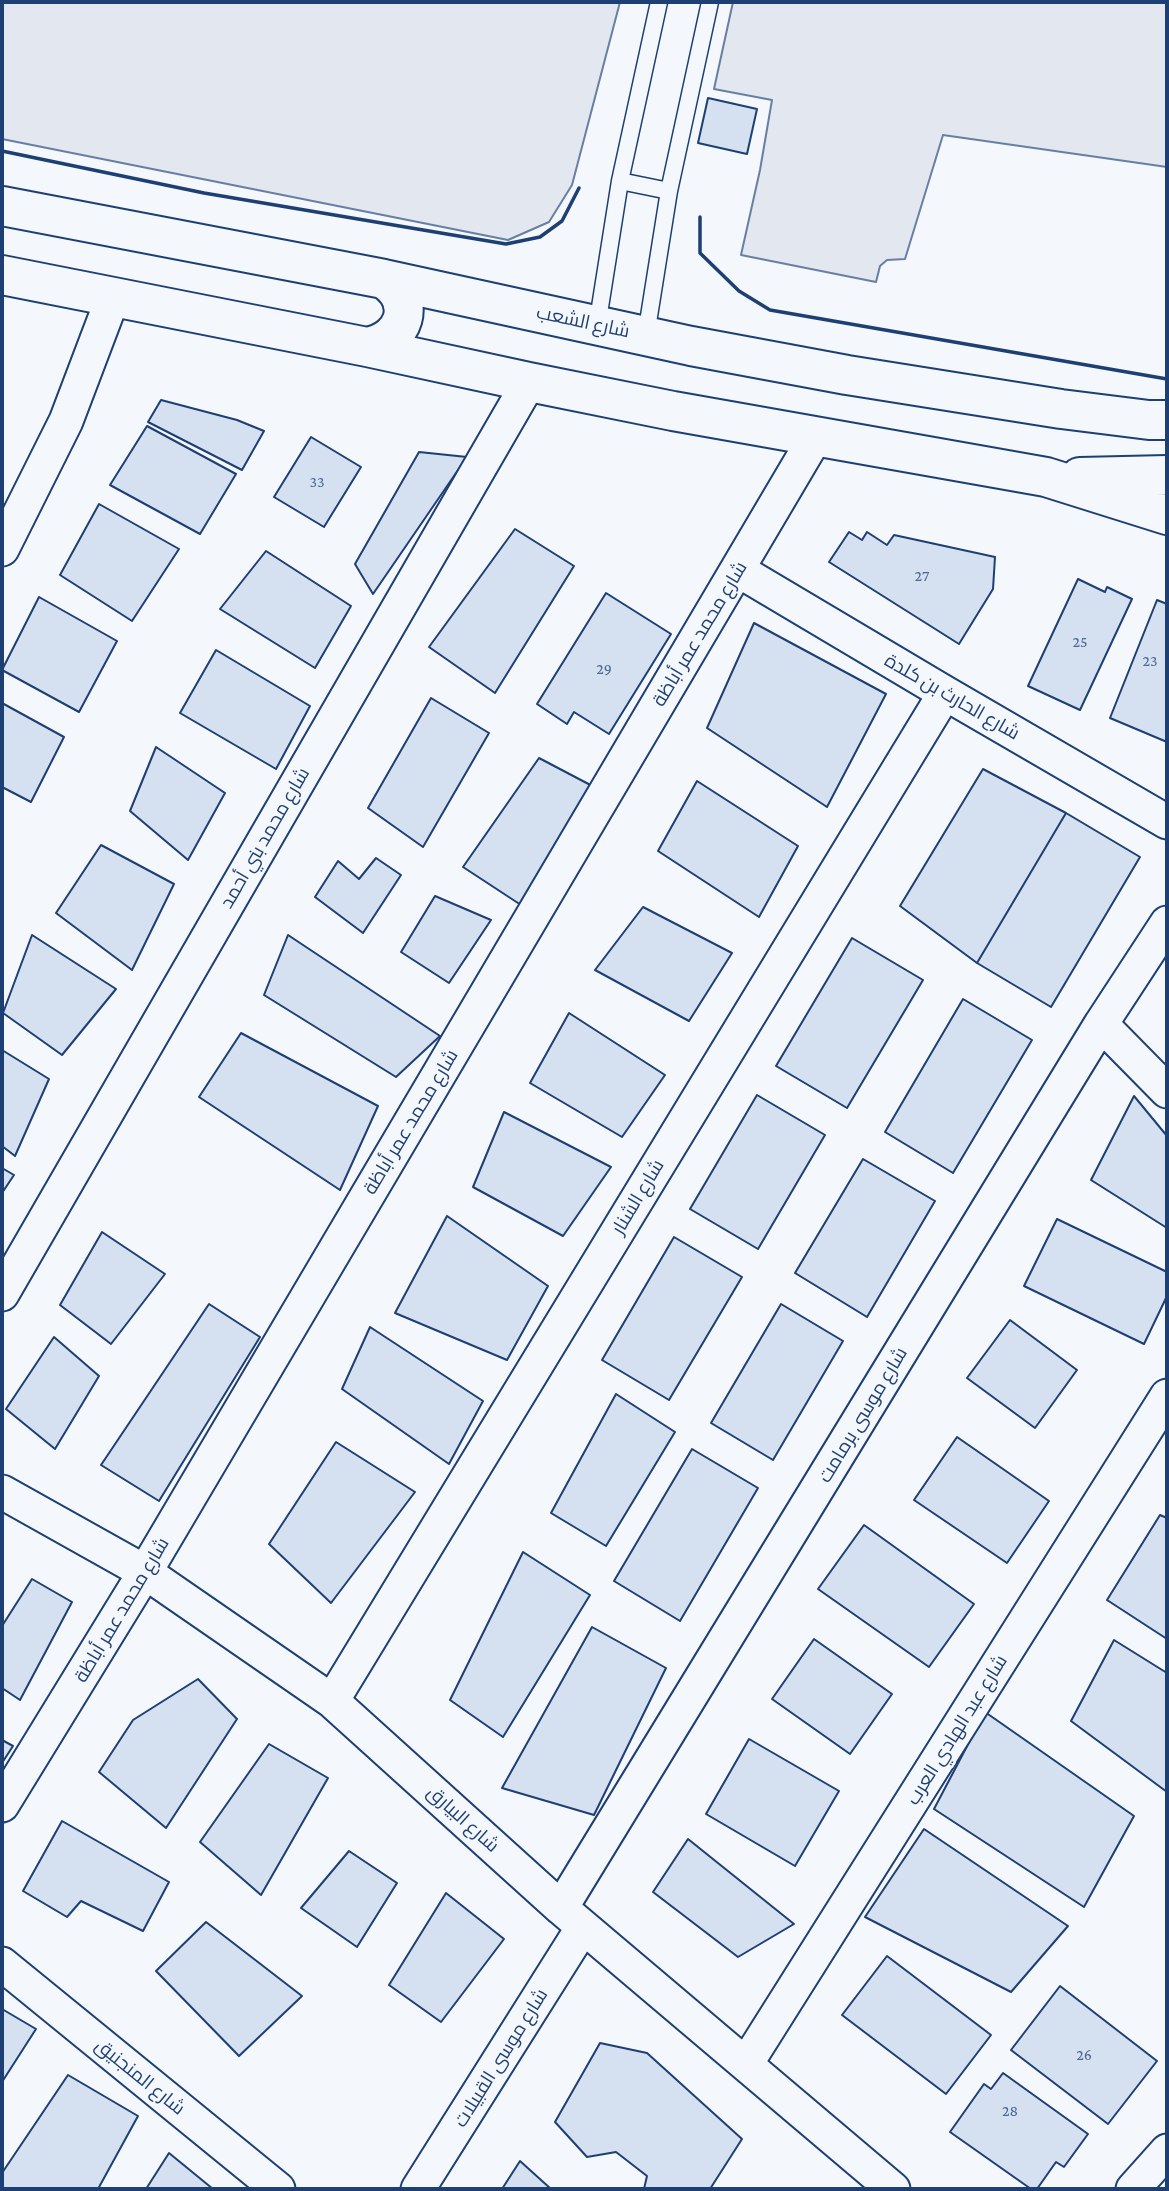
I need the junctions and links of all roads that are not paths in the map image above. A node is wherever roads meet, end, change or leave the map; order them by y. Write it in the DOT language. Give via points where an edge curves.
graph roads {
  1 [pos="659,2"];
  2 [pos="710,2"];
  3 [pos="620,181"];
  4 [pos="669,191"];
  5 [pos="2,206"];
  6 [pos="2,275"];
  7 [pos="384,279"];
  8 [pos="113,297"];
  9 [pos="597,326"];
  10 [pos="646,335"];
  11 [pos="367,347"];
  12 [pos="528,382"];
  13 [pos="1167,420"];
  14 [pos="816,436"];
  15 [pos="1167,475"];
  16 [pos="1046,477"];
  17 [pos="1167,515"];
  18 [pos="2,549"];
  19 [pos="738,570"];
  20 [pos="945,694"];
  21 [pos="1167,822"];
  22 [pos="1167,923"];
  23 [pos="1101,1024"];
  24 [pos="1167,1091"];
  25 [pos="2,1294"];
  26 [pos="1167,1396"];
  27 [pos="2,1492"];
  28 [pos="145,1572"];
  29 [pos="332,1701"];
  30 [pos="2,1805"];
  31 [pos="572,1918"];
  32 [pos="2,1965"];
  33 [pos="746,2064"];
  34 [pos="1167,2151"];
  35 [pos="278,2189"];
  36 [pos="418,2189"];
  37 [pos="893,2189"];
  38 [pos="1133,2189"];
  1 -- 3 [label="lane"];
  2 -- 4 [label="lane"];
  3 -- 4 [label="lane"];
  3 -- 9 [label="lane"];
  4 -- 10 [label="lane"];
  5 -- 7 [label="street, شارع الشعب"];
  6 -- 8 [label="street"];
  7 -- 9 [label="street, شارع الشعب"];
  7 -- 11 [label="street" via="401,296 403,320 390,339"];
  8 -- 11 [label="street"];
  8 -- 18 [label="street" via="66,421"];
  9 -- 10 [label="street, شارع الشعب"];
  10 -- 13 [label="street, شارع الشعب" via="847,375 1061,409"];
  11 -- 12 [label="street"];
  12 -- 14 [label="street"];
  12 -- 25 [label="street, شارع محمد بني أحمد"];
  14 -- 16 [label="street"];
  14 -- 19 [label="street, شارع محمد عمر أباظة"];
  15 -- 16 [label="street"];
  16 -- 17 [label="street"];
  19 -- 20 [label="street, شارع الحارث بن كلدة"];
  19 -- 28 [label="street, شارع محمد عمر أباظة"];
  20 -- 21 [label="street, شارع الحارث بن كلدة"];
  20 -- 29 [label="street, شارع الشنار"];
  22 -- 23 [label="street, شارع موسى برمامت"];
  23 -- 24 [label="street"];
  23 -- 31 [label="street, شارع موسى برمامت"];
  26 -- 33 [label="street, شارع عبد الهادي العرب"];
  27 -- 28 [label="street, شارع البيارق"];
  28 -- 29 [label="street, شارع البيارق"];
  28 -- 30 [label="street, شارع محمد عمر أباظة"];
  29 -- 31 [label="street, شارع البيارق"];
  31 -- 33 [label="street, شارع البيارق"];
  31 -- 36 [label="street, شارع موسى القبيلات"];
  32 -- 35 [label="street, شارع المنجنيق"];
  33 -- 37 [label="street, شارع البيارق"];
  34 -- 38 [label="street"];
}
